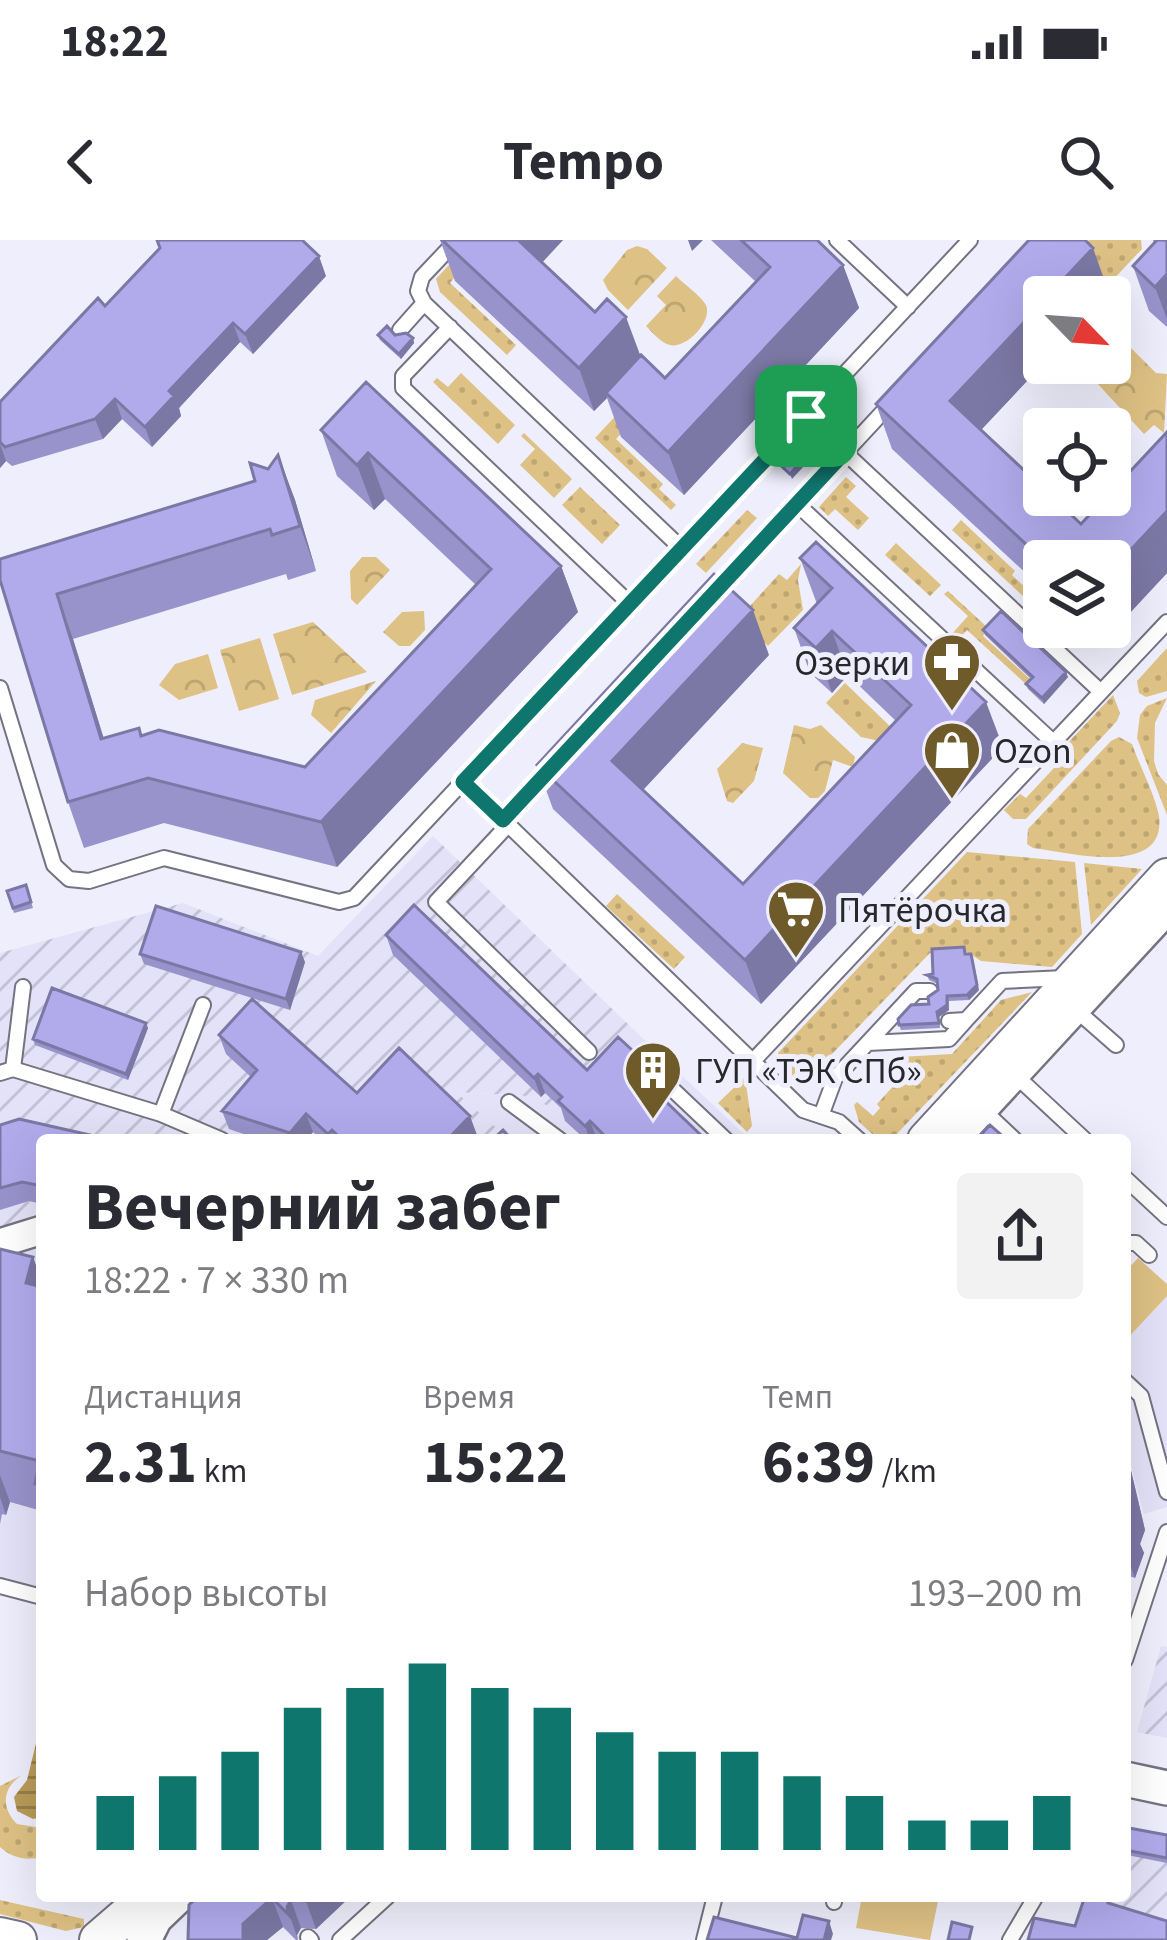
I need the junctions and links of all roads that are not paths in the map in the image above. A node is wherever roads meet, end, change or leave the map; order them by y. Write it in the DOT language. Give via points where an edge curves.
graph roads {
  1 [pos="457,240"];
  2 [pos="837,240"];
  3 [pos="961,243"];
  4 [pos="424,303"];
  5 [pos="908,307"];
  6 [pos="449,327"];
  7 [pos="400,330"];
  8 [pos="906,387"];
  9 [pos="806,416"];
  10 [pos="845,452"];
  11 [pos="797,504"];
  12 [pos="682,548"];
  13 [pos="630,604"];
  14 [pos="699,609"];
  15 [pos="1167,622"];
  16 [pos="0,688"];
  17 [pos="1101,692"];
  18 [pos="1053,742"];
  19 [pos="568,750"];
  20 [pos="463,782"];
  21 [pos="506,822"];
  22 [pos="1162,902"];
  23 [pos="996,987"];
  24 [pos="23,988"];
  25 [pos="978,988"];
  26 [pos="930,991"];
  27 [pos="1070,993"];
  28 [pos="203,1005"];
  29 [pos="966,1020"];
  30 [pos="950,1021"];
  31 [pos="868,1042"];
  32 [pos="1116,1046"];
  33 [pos="589,1052"];
  34 [pos="753,1061"];
  35 [pos="1006,1067"];
  36 [pos="6,1071"];
  37 [pos="669,1086"];
  38 [pos="974,1101"];
  39 [pos="509,1102"];
  40 [pos="161,1114"];
  41 [pos="821,1116"];
  42 [pos="208,1134"];
  43 [pos="552,1134"];
  44 [pos="720,1134"];
  45 [pos="852,1134"];
  46 [pos="933,1134"];
  47 [pos="955,1134"];
  48 [pos="1010,1134"];
  49 [pos="1079,1134"];
  50 [pos="1131,1184"];
  51 [pos="1167,1217"];
  52 [pos="36,1232"];
  53 [pos="0,1243"];
  54 [pos="1131,1243"];
  55 [pos="1149,1255"];
  56 [pos="1131,1387"];
  57 [pos="1167,1492"];
  58 [pos="1167,1532"];
  59 [pos="0,1586"];
  60 [pos="36,1595"];
  61 [pos="1131,1642"];
  62 [pos="1131,1780"];
  63 [pos="1167,1788"];
  64 [pos="142,1902"];
  65 [pos="172,1902"];
  66 [pos="381,1902"];
  67 [pos="714,1902"];
  68 [pos="1032,1902"];
  69 [pos="0,1936"];
  70 [pos="18,1940"];
  71 [pos="98,1940"];
  72 [pos="144,1940"];
  73 [pos="340,1940"];
  74 [pos="704,1940"];
  75 [pos="1010,1940"];
  1 -- 4 [label="lane" via="422,277"];
  2 -- 5 [label="lane"];
  3 -- 5 [label="lane"];
  4 -- 6 [label="lane"];
  4 -- 7 [label="lane"];
  5 -- 9 [label="lane"];
  6 -- 12 [label="lane"];
  6 -- 13 [label="lane" via="403,376 403,388"];
  8 -- 10 [label="lane"];
  9 -- 10 [label="lane"];
  9 -- 12 [label="lane"];
  10 -- 11 [label="lane"];
  10 -- 17 [label="lane"];
  11 -- 14 [label="lane"];
  11 -- 18 [label="lane"];
  12 -- 13 [label="lane"];
  13 -- 20 [label="lane"];
  15 -- 17 [label="lane"];
  16 -- 20 [label="lane" via="54,865 68,879 88,881 164,858 339,902 354,898"];
  17 -- 18 [label="lane"];
  18 -- 34 [label="lane"];
  19 -- 21 [label="lane"];
  20 -- 21 [label="lane"];
  21 -- 33 [label="lane" via="436,902"];
  21 -- 34 [label="lane"];
  22 -- 27 [label="main road"];
  23 -- 25 [label="lane"];
  23 -- 27 [label="lane" via="1002,981"];
  23 -- 29 [label="lane"];
  24 -- 36 [label="lane"];
  26 -- 31 [label="lane" via="916,992"];
  27 -- 32 [label="lane"];
  27 -- 35 [label="main road"];
  28 -- 40 [label="lane"];
  29 -- 30 [label="lane"];
  29 -- 31 [label="lane" via="950,1039"];
  31 -- 41 [label="lane" via="835,1078"];
  34 -- 41 [label="lane"];
  35 -- 38 [label="main road"];
  35 -- 49 [label="lane"];
  36 -- 40 [label="lane"];
  37 -- 44 [label="lane"];
  38 -- 46 [label="main road"];
  38 -- 47 [label="street"];
  38 -- 48 [label="lane"];
  39 -- 43 [label="lane"];
  40 -- 42 [label="lane"];
  41 -- 45 [label="lane"];
  50 -- 51 [label="lane"];
  52 -- 53 [label="street"];
  54 -- 55 [label="lane"];
  56 -- 57 [label="lane" via="1141,1396"];
  58 -- 61 [label="lane"];
  59 -- 60 [label="lane"];
  62 -- 63 [label="street"];
  64 -- 71 [label="main road"];
  65 -- 72 [label="street"];
  66 -- 73 [label="lane"];
  67 -- 74 [label="lane"];
  68 -- 75 [label="lane"];
  69 -- 70 [label="main road"];
}
